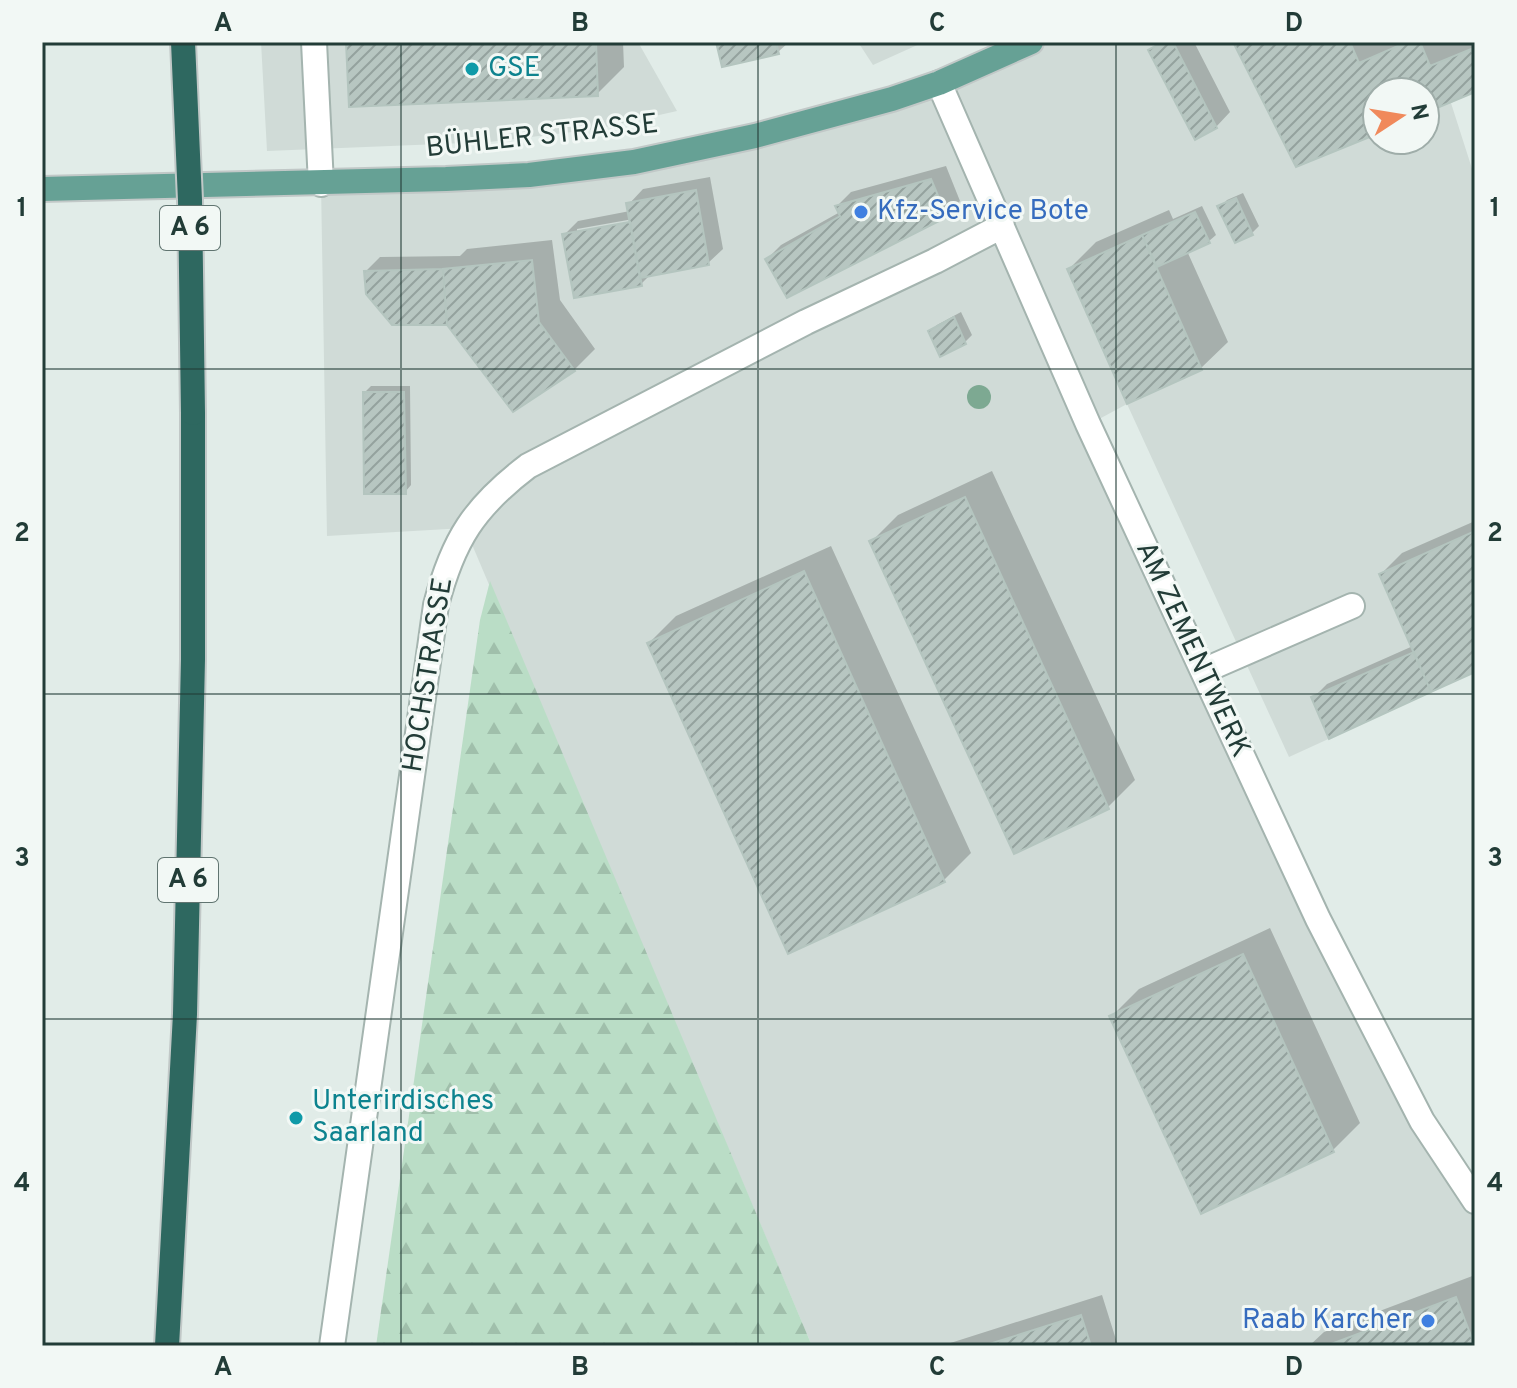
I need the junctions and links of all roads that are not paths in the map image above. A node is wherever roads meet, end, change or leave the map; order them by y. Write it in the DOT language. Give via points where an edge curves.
graph roads {
  1 [pos="183,42"];
  2 [pos="314,42"];
  3 [pos="1031,42"];
  4 [pos="939,83"];
  5 [pos="321,184"];
  6 [pos="42,189"];
  7 [pos="1002,226"];
  8 [pos="1352,606"];
  9 [pos="1203,671"];
  10 [pos="1475,1201"];
  11 [pos="167,1346"];
  12 [pos="332,1346"];
  1 -- 11 [label="highway, A 6, bridge" via="190,200 193,659 185,1014"];
  2 -- 5 [label="street"];
  3 -- 4 [label="main road, BÜHLER STRASSE"];
  4 -- 5 [label="main road, BÜHLER STRASSE" via="768,133 634,162 529,175"];
  4 -- 7 [label="street, AM ZEMENTWERK"];
  5 -- 6 [label="main road, BÜHLER STRASSE"];
  7 -- 9 [label="street, AM ZEMENTWERK"];
  7 -- 12 [label="street, HOCHSTRASSE" via="528,466 465,527 446,566 436,605"];
  8 -- 9 [label="street"];
  9 -- 10 [label="street, AM ZEMENTWERK" via="1318,919 1422,1121"];
}
